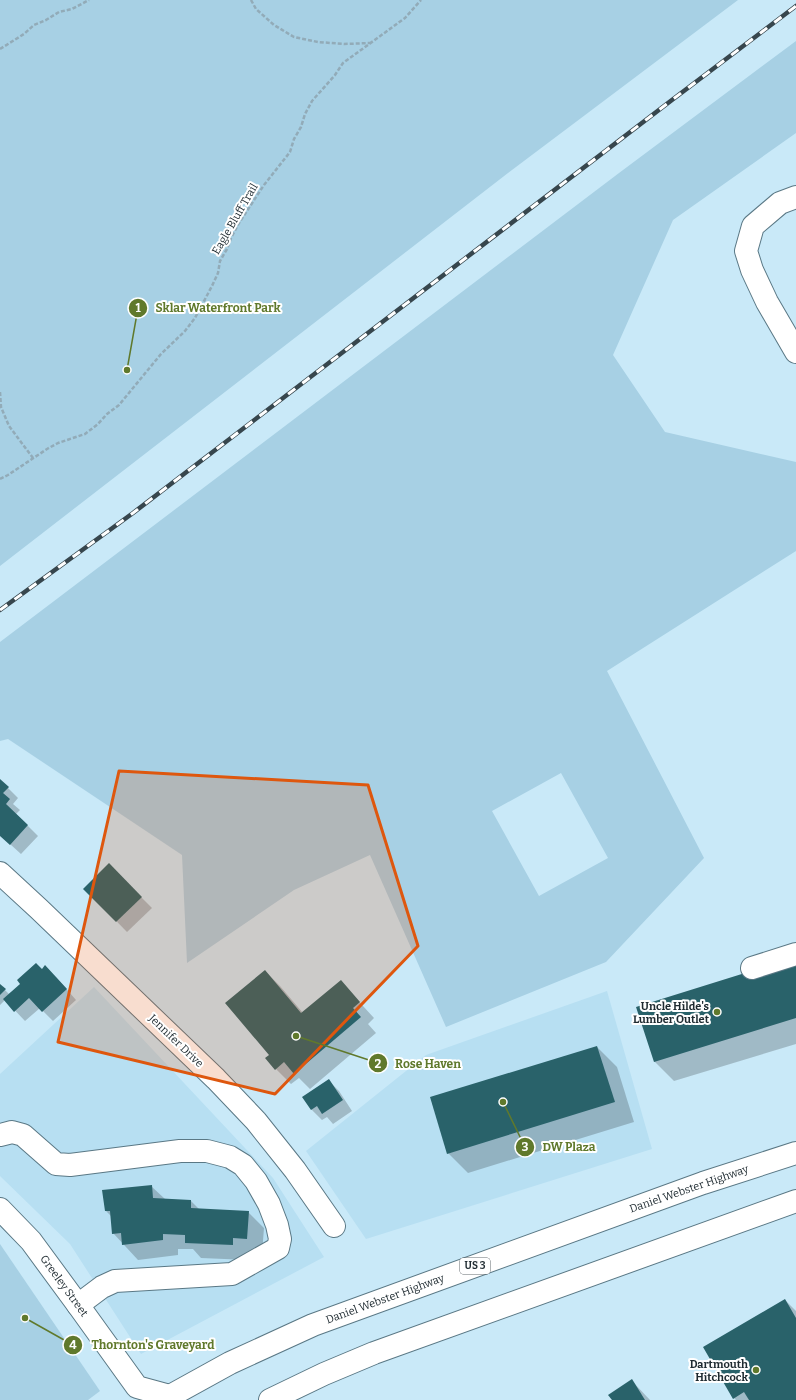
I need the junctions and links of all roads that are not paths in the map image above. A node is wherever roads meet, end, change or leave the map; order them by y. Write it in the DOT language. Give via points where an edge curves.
graph roads {
  1 [pos="796,197"];
  2 [pos="796,352"];
  3 [pos="0,874"];
  4 [pos="796,954"];
  5 [pos="752,968"];
  6 [pos="0,1135"];
  7 [pos="796,1153"];
  8 [pos="796,1201"];
  9 [pos="0,1209"];
  10 [pos="334,1226"];
  11 [pos="78,1305"];
  12 [pos="136,1394"];
  13 [pos="168,1399"];
  14 [pos="270,1400"];
  1 -- 2 [label="main road" via="780,203 753,226 746,251 767,302"];
  3 -- 10 [label="main road, Jennifer Drive" via="216,1079 256,1121 296,1170"];
  4 -- 5 [label="main road"];
  6 -- 11 [label="main road" via="12,1132 23,1135 56,1164 70,1165 180,1151 208,1151 230,1157 243,1165 269,1204 280,1238 278,1248 232,1274 114,1281"];
  7 -- 13 [label="main road, Daniel Webster Highway / US 3" via="697,1185 313,1325 230,1363"];
  8 -- 14 [label="main road" via="374,1353"];
  9 -- 11 [label="main road, Greeley Street" via="31,1241"];
  11 -- 12 [label="main road, Greeley Street"];
  12 -- 13 [label="main road, Greeley Street"];
}
